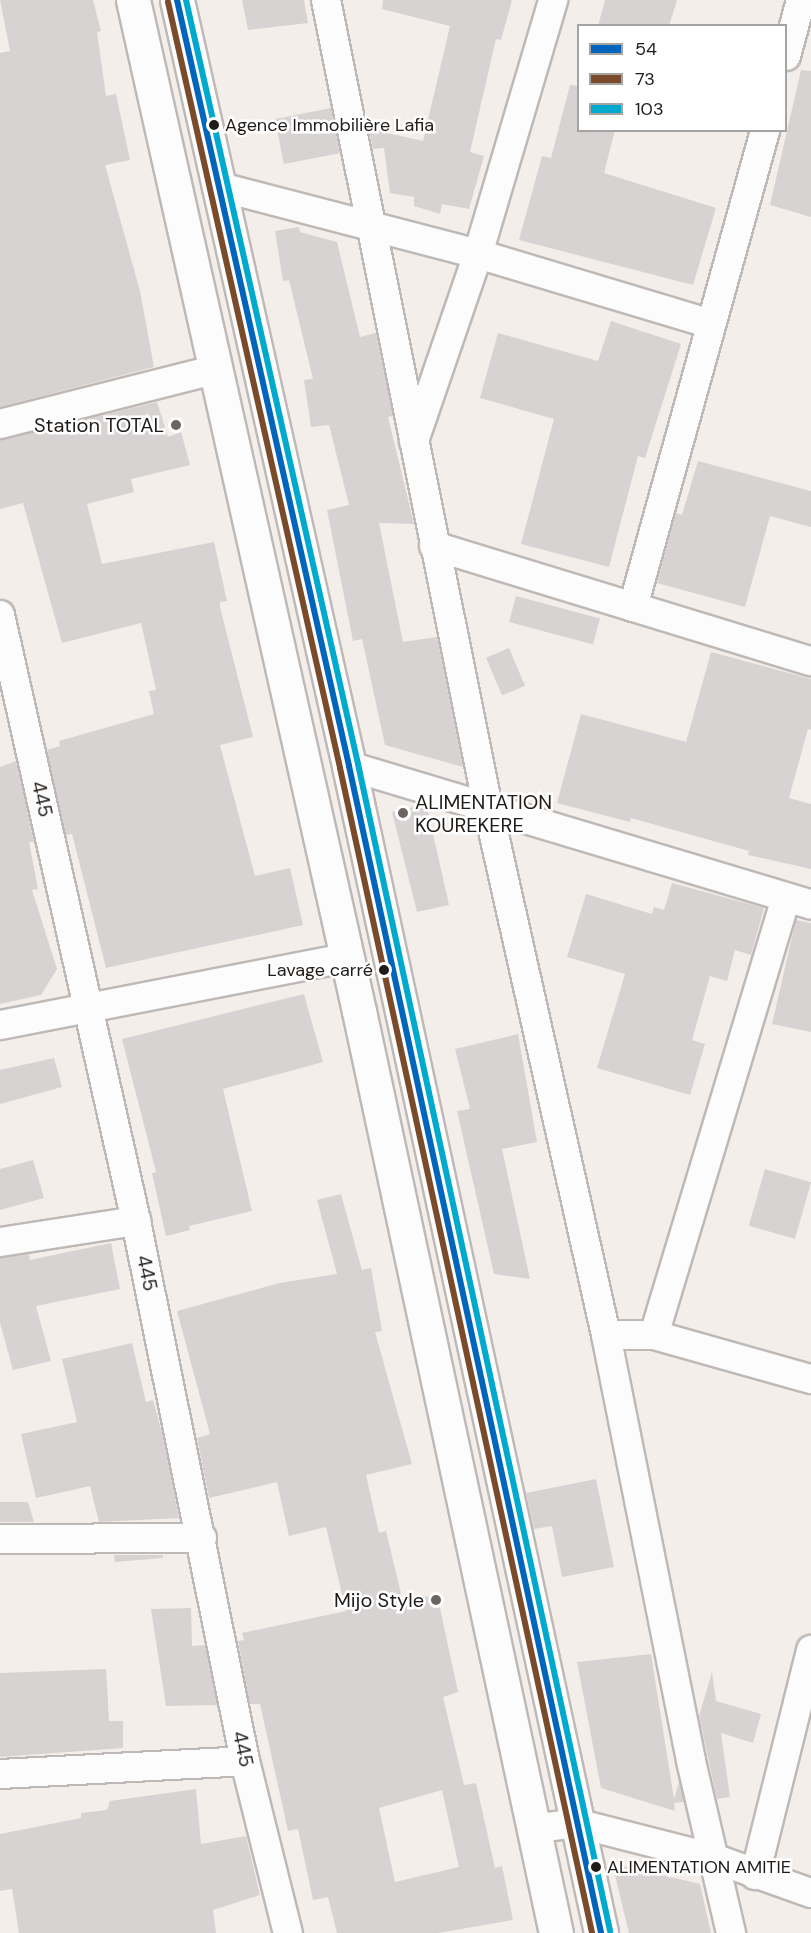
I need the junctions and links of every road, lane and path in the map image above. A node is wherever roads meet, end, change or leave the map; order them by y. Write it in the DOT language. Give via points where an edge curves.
graph roads {
  1 [pos="133,0"];
  2 [pos="177,0"];
  3 [pos="326,0"];
  4 [pos="553,0"];
  5 [pos="801,0"];
  6 [pos="787,52"];
  7 [pos="764,132"];
  8 [pos="217,186"];
  9 [pos="371,227"];
  10 [pos="478,254"];
  11 [pos="711,324"];
  12 [pos="214,370"];
  13 [pos="0,424"];
  14 [pos="414,443"];
  15 [pos="434,546"];
  16 [pos="633,607"];
  17 [pos="0,615"];
  18 [pos="811,661"];
  19 [pos="12,722"];
  20 [pos="349,766"];
  21 [pos="488,808"];
  22 [pos="798,901"];
  23 [pos="346,958"];
  24 [pos="89,1008"];
  25 [pos="0,1025"];
  26 [pos="136,1221"];
  27 [pos="0,1242"];
  28 [pos="606,1335"];
  29 [pos="654,1335"];
  30 [pos="811,1379"];
  31 [pos="202,1538"];
  32 [pos="0,1539"];
  33 [pos="811,1650"];
  34 [pos="245,1761"];
  35 [pos="0,1774"];
  36 [pos="576,1823"];
  37 [pos="532,1829"];
  38 [pos="713,1858"];
  39 [pos="755,1875"];
  40 [pos="811,1893"];
  41 [pos="288,1933"];
  42 [pos="556,1933"];
  43 [pos="600,1933"];
  44 [pos="731,1933"];
  1 -- 12 [label="main road"];
  2 -- 8 [label="main road"];
  3 -- 9 [label="street"];
  4 -- 10 [label="street"];
  5 -- 6 [label="street"];
  7 -- 11 [label="street"];
  8 -- 9 [label="street"];
  8 -- 20 [label="main road"];
  9 -- 10 [label="street"];
  9 -- 14 [label="street"];
  10 -- 11 [label="street"];
  10 -- 14 [label="street"];
  11 -- 16 [label="street"];
  12 -- 13 [label="street"];
  12 -- 23 [label="main road"];
  14 -- 15 [label="street"];
  15 -- 16 [label="street"];
  15 -- 21 [label="street"];
  16 -- 18 [label="street"];
  17 -- 19 [label="street, 445"];
  19 -- 24 [label="street, 445"];
  20 -- 21 [label="street"];
  20 -- 36 [label="main road"];
  21 -- 22 [label="street"];
  21 -- 28 [label="street"];
  22 -- 29 [label="street"];
  23 -- 24 [label="street"];
  23 -- 37 [label="main road"];
  24 -- 25 [label="street"];
  24 -- 26 [label="street, 445"];
  26 -- 27 [label="street"];
  26 -- 31 [label="street, 445"];
  28 -- 29 [label="street"];
  28 -- 38 [label="street"];
  29 -- 30 [label="street"];
  31 -- 32 [label="street"];
  31 -- 34 [label="street, 445"];
  33 -- 39 [label="street"];
  34 -- 35 [label="street"];
  34 -- 41 [label="street, 445"];
  36 -- 37 [label="street"];
  36 -- 38 [label="street"];
  36 -- 43 [label="main road"];
  37 -- 42 [label="main road"];
  38 -- 39 [label="street"];
  38 -- 44 [label="street"];
  39 -- 40 [label="street"];
}
